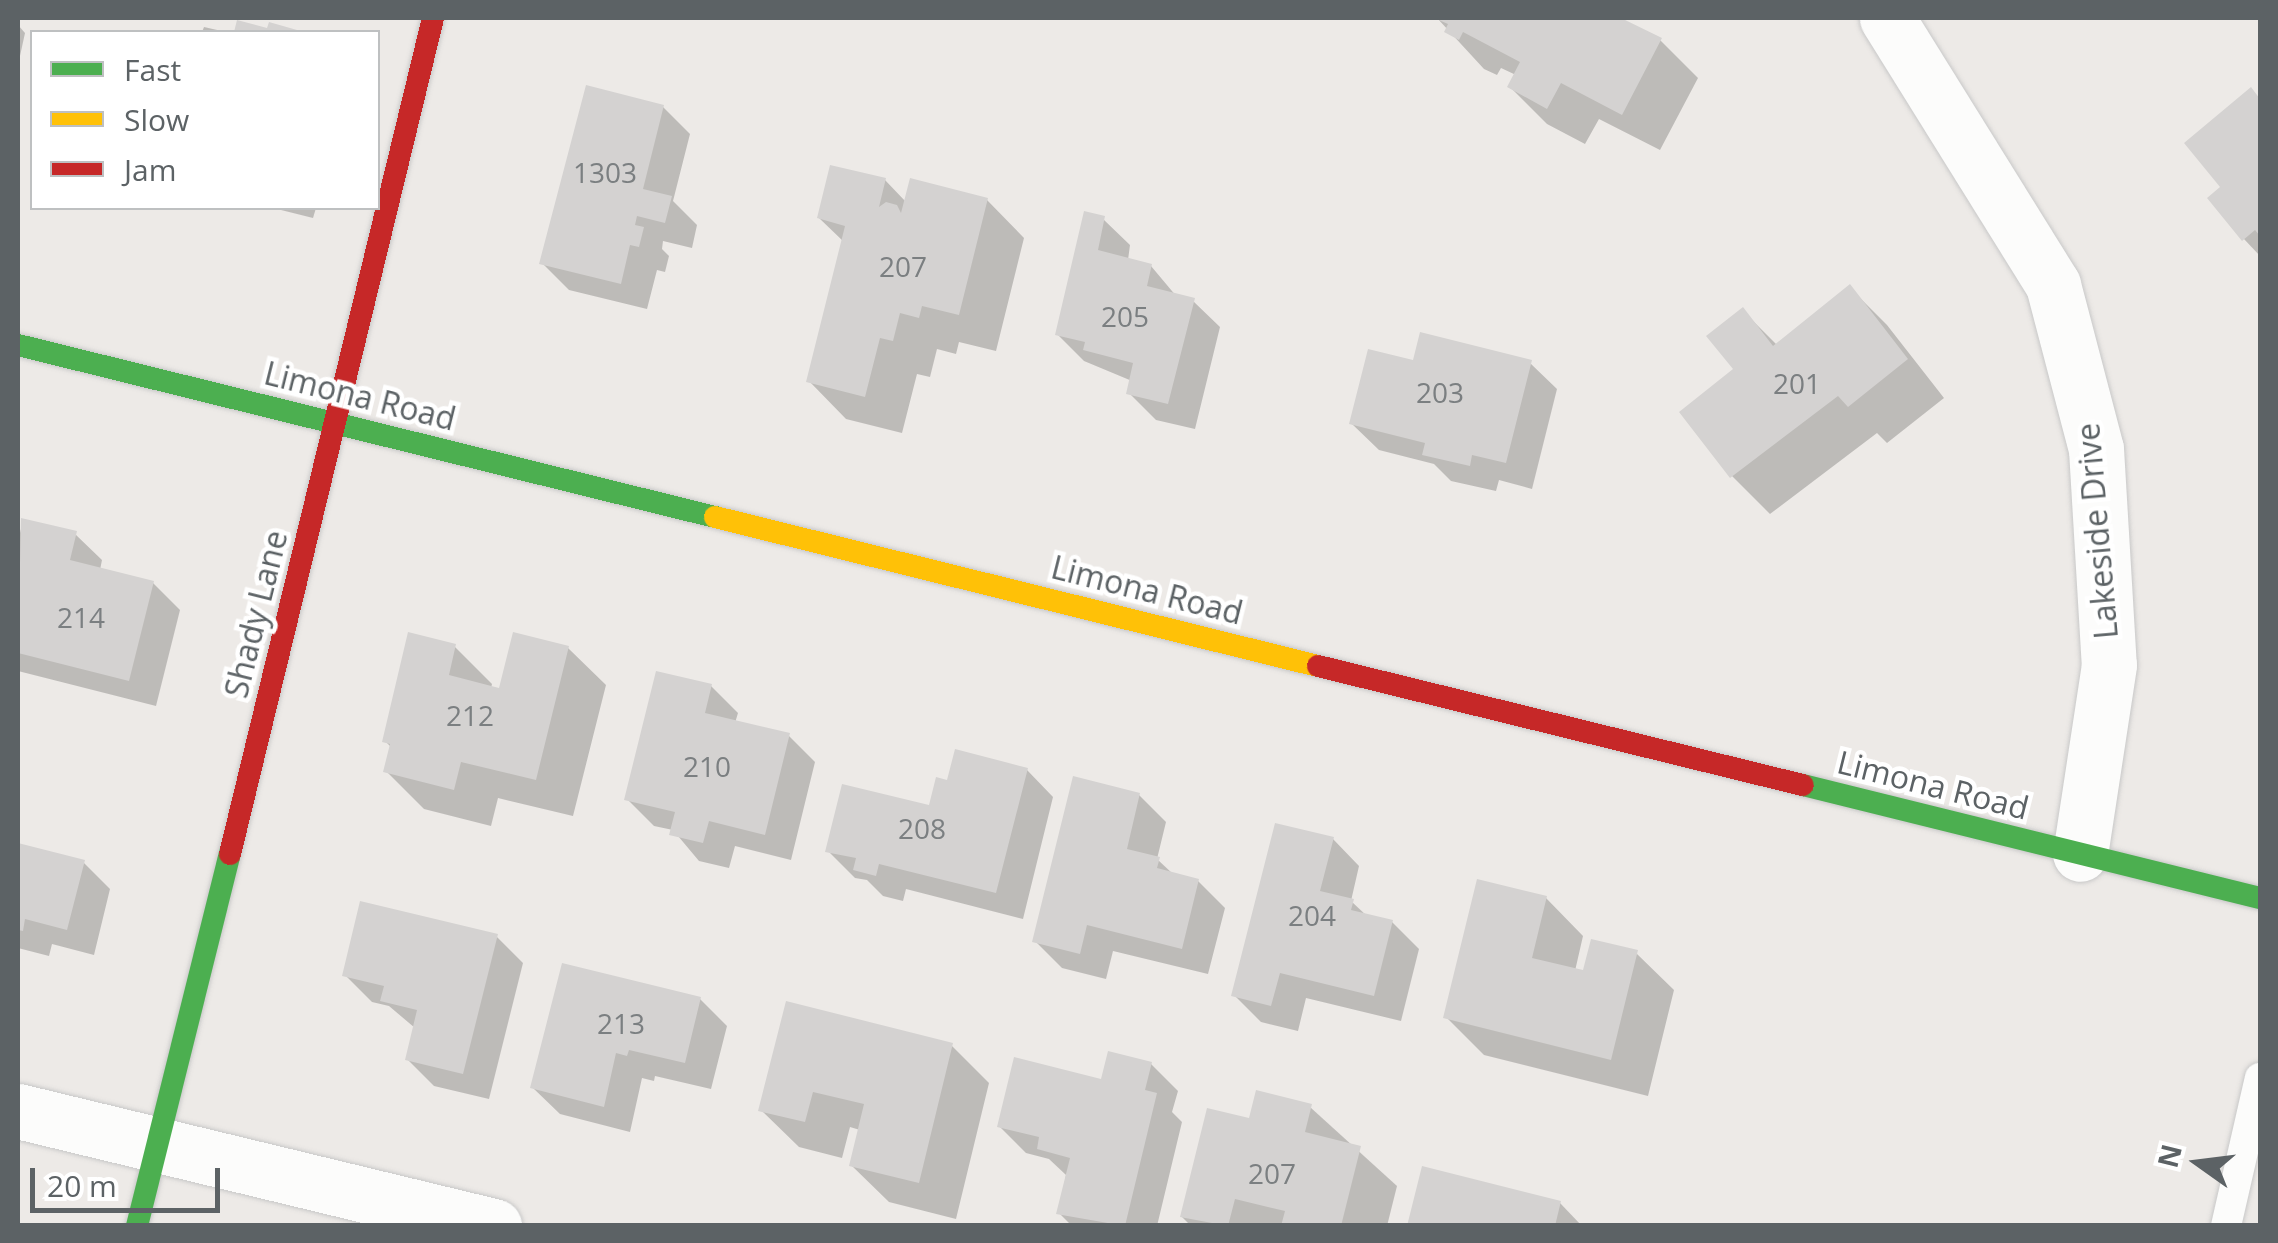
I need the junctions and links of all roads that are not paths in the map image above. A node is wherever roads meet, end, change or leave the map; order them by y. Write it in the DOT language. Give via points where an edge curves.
graph roads {
  1 [pos="433,18"];
  2 [pos="1887,18"];
  3 [pos="18,346"];
  4 [pos="337,424"];
  5 [pos="2080,854"];
  6 [pos="2260,898"];
  7 [pos="2260,1078"];
  8 [pos="18,1111"];
  9 [pos="2256,1118"];
  10 [pos="158,1144"];
  11 [pos="137,1226"];
  12 [pos="494,1226"];
  13 [pos="2226,1226"];
  1 -- 4 [label="street, Shady Lane"];
  2 -- 5 [label="street, Lakeside Drive" via="2053,285 2096,449 2109,664"];
  3 -- 4 [label="street, Limona Road"];
  4 -- 5 [label="street, Limona Road"];
  4 -- 10 [label="street, Shady Lane"];
  5 -- 6 [label="street, Limona Road"];
  7 -- 9 [label="lane"];
  8 -- 10 [label="street"];
  9 -- 13 [label="lane"];
  10 -- 11 [label="street, Shady Lane"];
  10 -- 12 [label="street"];
}
